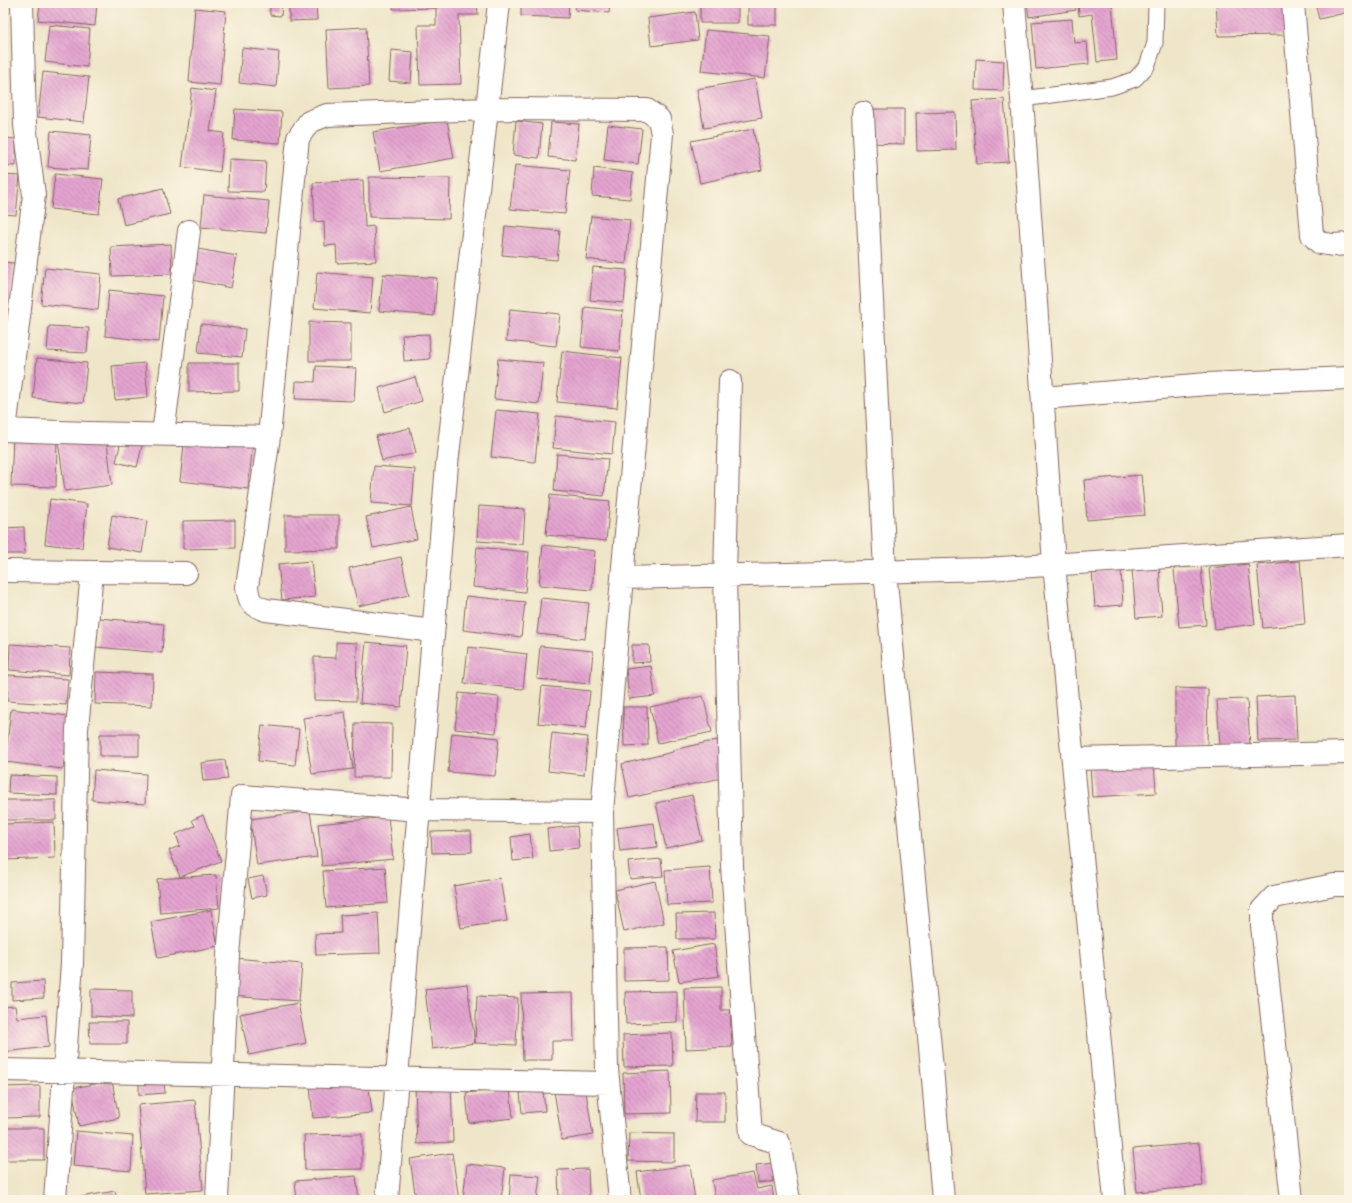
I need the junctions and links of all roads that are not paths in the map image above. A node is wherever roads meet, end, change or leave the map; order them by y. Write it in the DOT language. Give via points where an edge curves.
graph roads {
  1 [pos="22,3"];
  2 [pos="499,3"];
  3 [pos="1014,3"];
  4 [pos="1156,3"];
  5 [pos="1293,3"];
  6 [pos="1022,99"];
  7 [pos="487,109"];
  8 [pos="863,113"];
  9 [pos="189,231"];
  10 [pos="1349,244"];
  11 [pos="1349,378"];
  12 [pos="730,381"];
  13 [pos="1043,398"];
  14 [pos="4,430"];
  15 [pos="163,434"];
  16 [pos="269,437"];
  17 [pos="1349,544"];
  18 [pos="1054,564"];
  19 [pos="3,571"];
  20 [pos="885,571"];
  21 [pos="92,572"];
  22 [pos="186,573"];
  23 [pos="725,576"];
  24 [pos="622,578"];
  25 [pos="433,631"];
  26 [pos="1349,753"];
  27 [pos="1074,759"];
  28 [pos="419,810"];
  29 [pos="602,812"];
  30 [pos="1349,885"];
  31 [pos="3,1070"];
  32 [pos="64,1071"];
  33 [pos="222,1074"];
  34 [pos="397,1078"];
  35 [pos="608,1083"];
  36 [pos="55,1200"];
  37 [pos="217,1200"];
  38 [pos="387,1200"];
  39 [pos="620,1200"];
  40 [pos="789,1200"];
  41 [pos="943,1200"];
  42 [pos="1115,1200"];
  43 [pos="1292,1200"];
  1 -- 14 [label="street" via="25,125 34,196"];
  2 -- 7 [label="street"];
  3 -- 6 [label="street"];
  4 -- 6 [label="lane" via="1155,43 1147,66 1135,79 1112,87"];
  5 -- 10 [label="street" via="1312,235 1320,244"];
  6 -- 13 [label="street"];
  7 -- 16 [label="street" via="327,116 310,122 298,138"];
  7 -- 24 [label="street" via="647,110 658,119 662,134"];
  7 -- 25 [label="street" via="448,464"];
  8 -- 20 [label="street"];
  9 -- 15 [label="street"];
  11 -- 13 [label="street" via="1207,384"];
  12 -- 23 [label="street"];
  13 -- 18 [label="street"];
  14 -- 15 [label="street"];
  15 -- 16 [label="street"];
  16 -- 25 [label="street" via="247,586 248,597 254,606 266,610"];
  17 -- 18 [label="street"];
  18 -- 20 [label="street" via="987,569"];
  18 -- 27 [label="street"];
  19 -- 21 [label="street"];
  20 -- 23 [label="street"];
  20 -- 41 [label="street"];
  21 -- 22 [label="street"];
  21 -- 32 [label="street" via="77,729 72,963"];
  23 -- 24 [label="street"];
  23 -- 40 [label="street" via="732,866 751,1134 780,1143"];
  24 -- 29 [label="street"];
  25 -- 28 [label="street"];
  26 -- 27 [label="street"];
  27 -- 42 [label="street"];
  28 -- 29 [label="street"];
  28 -- 33 [label="street" via="242,796 228,955"];
  28 -- 34 [label="street"];
  29 -- 35 [label="street"];
  30 -- 43 [label="street" via="1334,885 1274,897 1262,910"];
  31 -- 32 [label="street"];
  32 -- 33 [label="street"];
  32 -- 36 [label="street"];
  33 -- 34 [label="street"];
  33 -- 37 [label="street"];
  34 -- 35 [label="street"];
  34 -- 38 [label="street"];
  35 -- 39 [label="street"];
}
